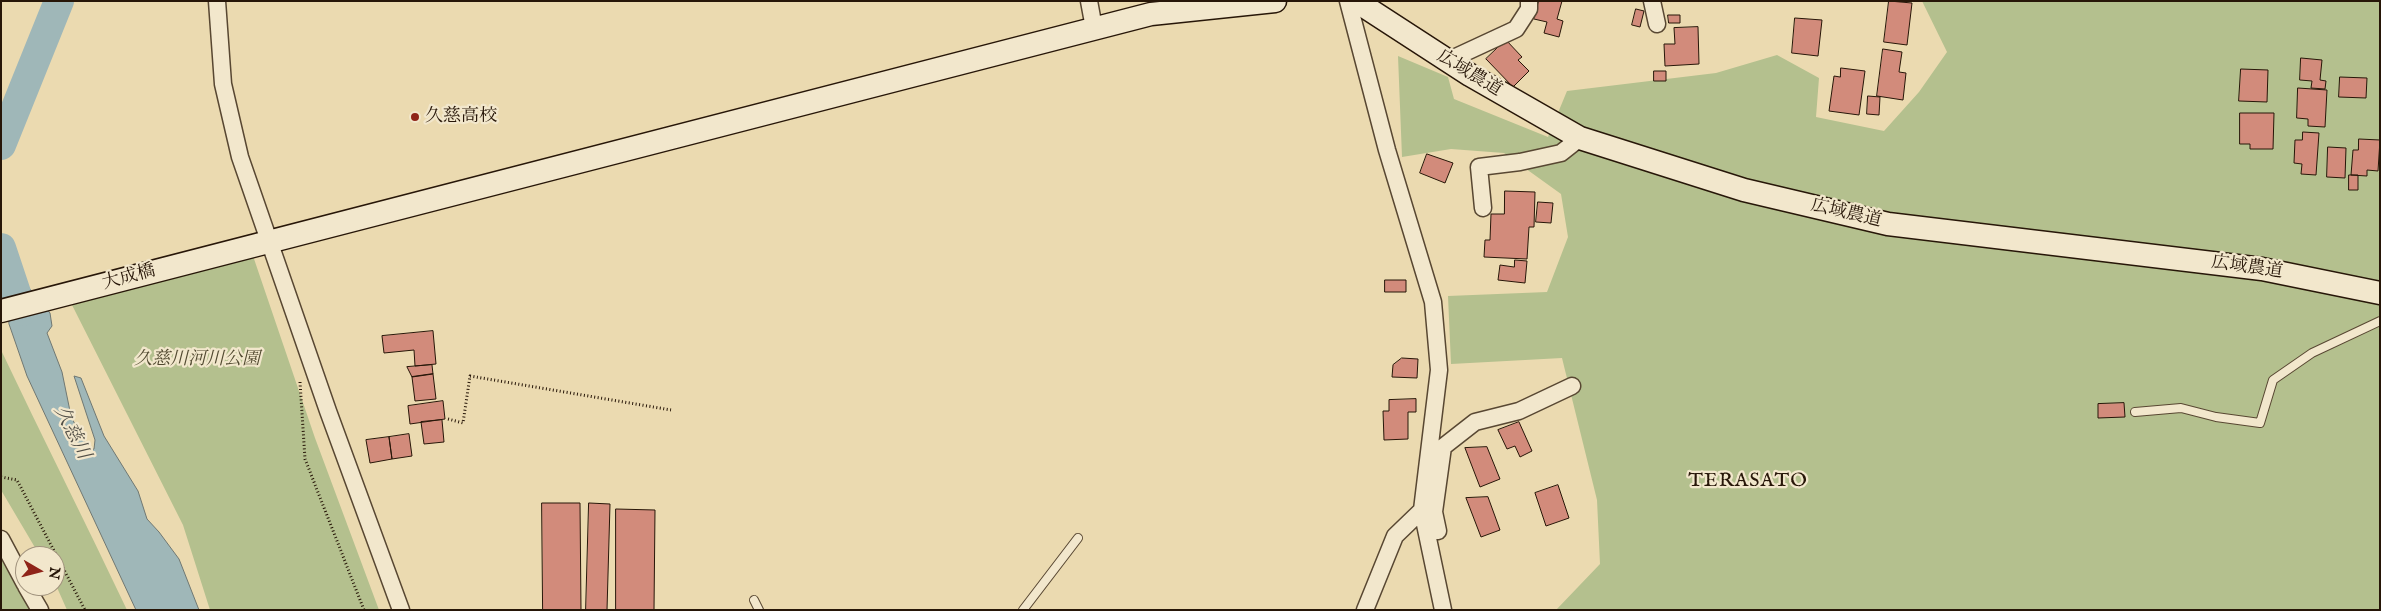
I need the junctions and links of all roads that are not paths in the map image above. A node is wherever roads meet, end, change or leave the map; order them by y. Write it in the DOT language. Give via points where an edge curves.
graph roads {
  1 [pos="217,1"];
  2 [pos="1089,1"];
  3 [pos="1275,1"];
  4 [pos="1348,1"];
  5 [pos="1356,1"];
  6 [pos="1529,1"];
  7 [pos="1652,1"];
  8 [pos="1657,24"];
  9 [pos="1094,28"];
  10 [pos="1447,61"];
  11 [pos="1580,138"];
  12 [pos="1482,208"];
  13 [pos="262,243"];
  14 [pos="2380,293"];
  15 [pos="1,311"];
  16 [pos="2380,321"];
  17 [pos="1572,386"];
  18 [pos="2135,412"];
  19 [pos="1422,510"];
  20 [pos="1078,538"];
  21 [pos="1,539"];
  22 [pos="15,565"];
  23 [pos="1438,585"];
  24 [pos="32,596"];
  25 [pos="754,600"];
  26 [pos="40,610"];
  27 [pos="401,610"];
  28 [pos="759,610"];
  29 [pos="1023,610"];
  30 [pos="1365,610"];
  31 [pos="1443,610"];
  1 -- 13 [label="street" via="223,84"];
  2 -- 9 [label="street"];
  3 -- 9 [label="street, 大成橋" via="1151,14"];
  4 -- 19 [label="street" via="1433,302 1439,370"];
  5 -- 10 [label="street, 広域農道"];
  6 -- 10 [label="street" via="1529,9 1516,29"];
  7 -- 8 [label="street"];
  9 -- 13 [label="street, 大成橋"];
  10 -- 11 [label="street, 広域農道"];
  11 -- 12 [label="street" via="1561,153 1479,167"];
  11 -- 14 [label="street, 広域農道" via="1744,190 1888,224 2262,269"];
  13 -- 15 [label="street, 大成橋"];
  13 -- 27 [label="street"];
  16 -- 18 [label="lane" via="2312,353 2273,380 2260,423 2181,408"];
  17 -- 23 [label="street" via="1519,411 1476,422 1443,447 1434,512 1444,565"];
  19 -- 23 [label="street"];
  19 -- 30 [label="street" via="1395,536"];
  20 -- 29 [label="lane"];
  21 -- 22 [label="street"];
  23 -- 31 [label="street"];
  24 -- 26 [label="street"];
  25 -- 28 [label="lane"];
}
